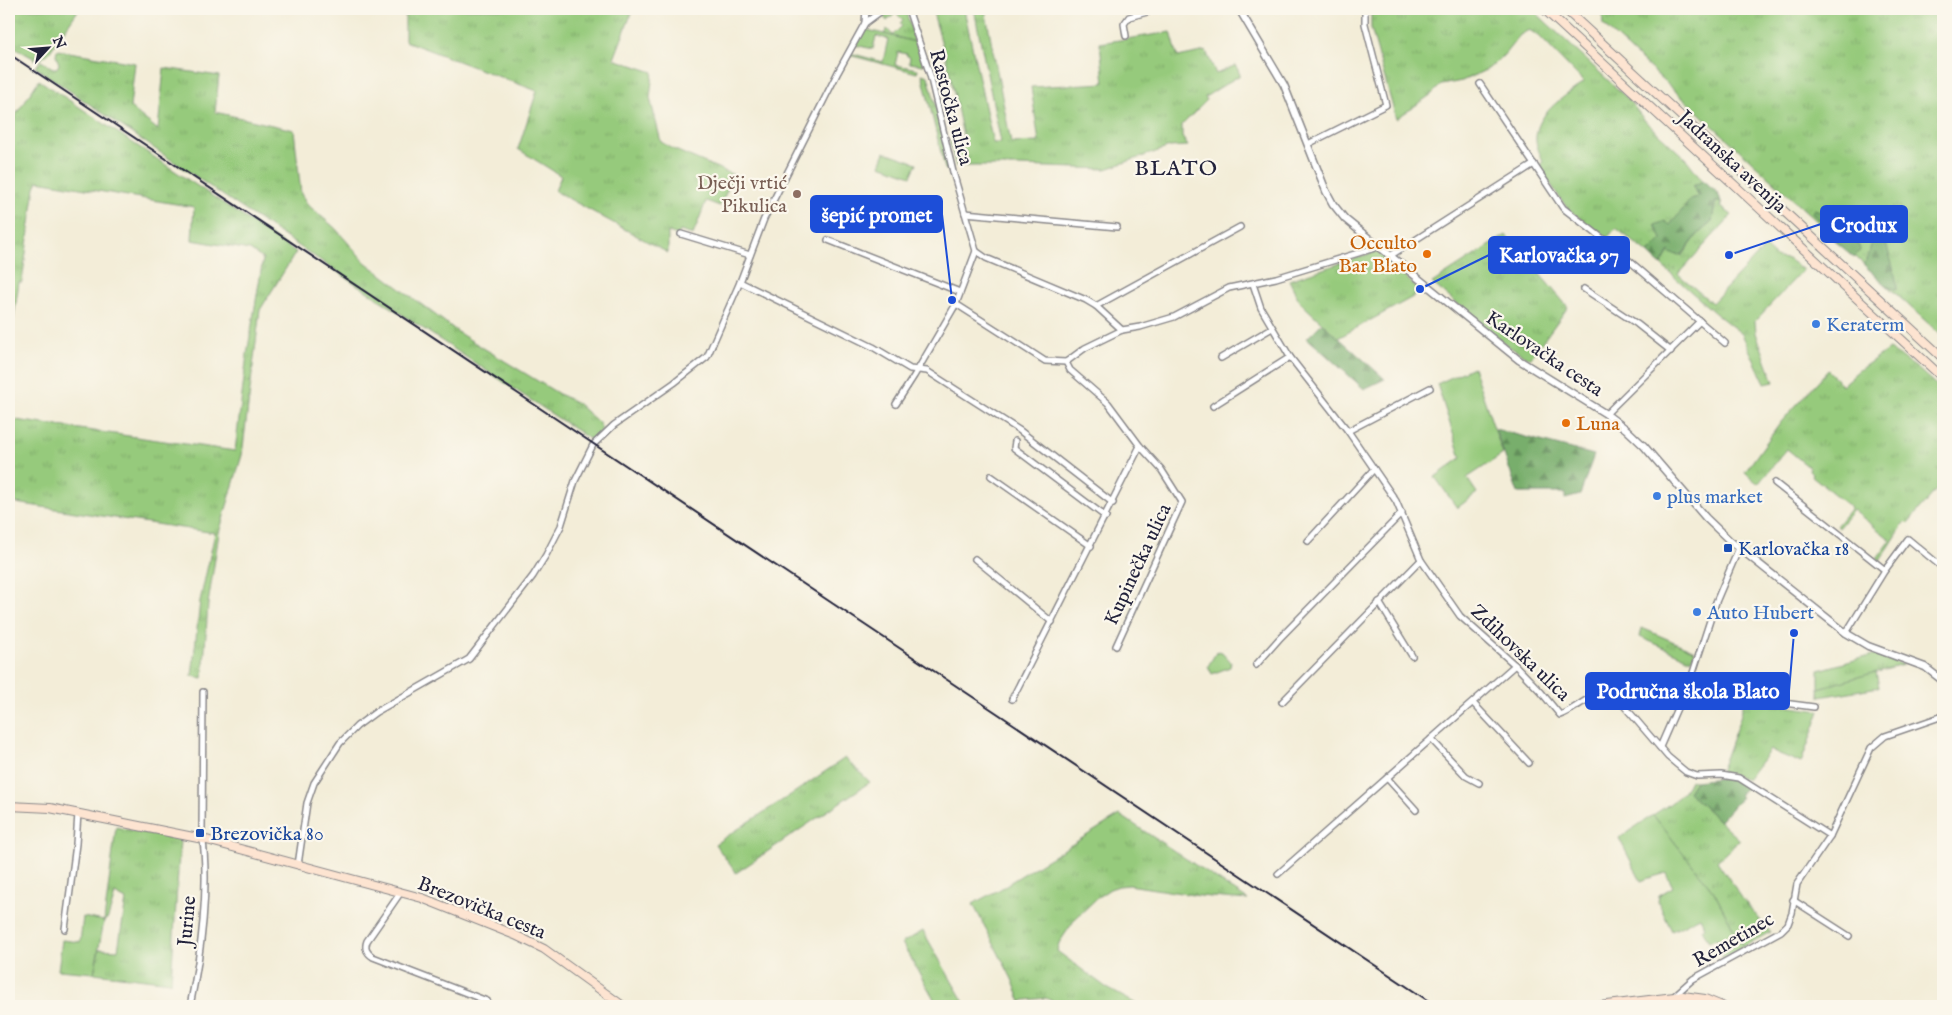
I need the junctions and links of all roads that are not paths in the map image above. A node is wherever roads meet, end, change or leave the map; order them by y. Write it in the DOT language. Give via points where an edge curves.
graph roads {
  1 [pos="866,9"];
  2 [pos="884,9"];
  3 [pos="908,9"];
  4 [pos="1158,9"];
  5 [pos="1239,9"];
  6 [pos="1365,9"];
  7 [pos="1544,9"];
  8 [pos="1565,9"];
  9 [pos="865,23"];
  10 [pos="1126,36"];
  11 [pos="1480,84"];
  12 [pos="1308,144"];
  13 [pos="1534,164"];
  14 [pos="965,213"];
  15 [pos="1117,227"];
  16 [pos="1240,227"];
  17 [pos="681,234"];
  18 [pos="828,240"];
  19 [pos="1378,247"];
  20 [pos="976,251"];
  21 [pos="750,255"];
  22 [pos="1390,256"];
  23 [pos="740,282"];
  24 [pos="1253,284"];
  25 [pos="1584,289"];
  26 [pos="960,292"];
  27 [pos="956,304"];
  28 [pos="1096,306"];
  29 [pos="1700,321"];
  30 [pos="1272,328"];
  31 [pos="1122,330"];
  32 [pos="1725,343"];
  33 [pos="1671,352"];
  34 [pos="1290,357"];
  35 [pos="1221,358"];
  36 [pos="1943,358"];
  37 [pos="1066,362"];
  38 [pos="918,370"];
  39 [pos="1943,378"];
  40 [pos="1430,388"];
  41 [pos="896,404"];
  42 [pos="1213,406"];
  43 [pos="1606,414"];
  44 [pos="1348,431"];
  45 [pos="1015,441"];
  46 [pos="1140,446"];
  47 [pos="1374,469"];
  48 [pos="991,476"];
  49 [pos="1775,484"];
  50 [pos="1113,503"];
  51 [pos="1402,513"];
  52 [pos="1106,518"];
  53 [pos="1308,540"];
  54 [pos="1091,546"];
  55 [pos="1739,548"];
  56 [pos="975,559"];
  57 [pos="1421,560"];
  58 [pos="1943,568"];
  59 [pos="1885,570"];
  60 [pos="1379,602"];
  61 [pos="1052,622"];
  62 [pos="1846,633"];
  63 [pos="1116,646"];
  64 [pos="1412,656"];
  65 [pos="1256,665"];
  66 [pos="1515,665"];
  67 [pos="1943,681"];
  68 [pos="1689,685"];
  69 [pos="203,692"];
  70 [pos="1012,699"];
  71 [pos="1282,702"];
  72 [pos="1472,703"];
  73 [pos="1814,707"];
  74 [pos="1943,716"];
  75 [pos="1431,739"];
  76 [pos="1660,747"];
  77 [pos="1529,763"];
  78 [pos="1387,778"];
  79 [pos="1479,783"];
  80 [pos="9,806"];
  81 [pos="1416,810"];
  82 [pos="78,813"];
  83 [pos="1830,836"];
  84 [pos="203,839"];
  85 [pos="298,865"];
  86 [pos="1278,874"];
  87 [pos="401,892"];
  88 [pos="1793,900"];
  89 [pos="65,929"];
  90 [pos="1849,936"];
  91 [pos="1674,996"];
  92 [pos="487,1001"];
  93 [pos="190,1006"];
  94 [pos="623,1006"];
  95 [pos="1599,1006"];
  96 [pos="1722,1006"];
  1 -- 9 [label="street"];
  2 -- 9 [label="street"];
  3 -- 14 [label="street, Rastočka ulica" via="930,76"];
  4 -- 10 [label="street" via="1129,16 1124,24"];
  5 -- 12 [label="street, Karlovačka cesta" via="1284,85"];
  6 -- 12 [label="street" via="1365,24 1386,105"];
  7 -- 39 [label="main road, Jadranska avenija"];
  8 -- 36 [label="main road, Jadranska avenija"];
  9 -- 21 [label="street" via="776,195"];
  11 -- 13 [label="street"];
  12 -- 19 [label="street, Karlovačka cesta" via="1333,204 1345,219"];
  13 -- 22 [label="street"];
  13 -- 29 [label="street" via="1563,208"];
  14 -- 15 [label="street"];
  14 -- 20 [label="street, Rastočka ulica"];
  16 -- 28 [label="street"];
  17 -- 21 [label="street"];
  18 -- 26 [label="street"];
  19 -- 22 [label="street, Karlovačka cesta"];
  19 -- 24 [label="street"];
  20 -- 26 [label="street"];
  20 -- 28 [label="street"];
  21 -- 23 [label="street"];
  22 -- 43 [label="street, Karlovačka cesta" via="1519,360"];
  23 -- 38 [label="street" via="873,347 910,369"];
  23 -- 85 [label="street" via="707,357 614,425 593,445 546,555 478,649 462,665 356,726 340,743 314,783 307,803"];
  24 -- 30 [label="street, Zdihovska ulica"];
  24 -- 31 [label="street" via="1229,288 1168,320"];
  25 -- 33 [label="street" via="1637,324"];
  26 -- 27 [label="street"];
  27 -- 37 [label="street" via="1045,361"];
  27 -- 38 [label="street"];
  28 -- 31 [label="street"];
  29 -- 32 [label="street"];
  29 -- 33 [label="street"];
  30 -- 34 [label="street, Zdihovska ulica"];
  30 -- 35 [label="street"];
  31 -- 37 [label="street" via="1085,348"];
  33 -- 43 [label="street"];
  34 -- 42 [label="street"];
  34 -- 44 [label="street, Zdihovska ulica"];
  37 -- 46 [label="street, Kupinečka ulica" via="1070,370 1108,403"];
  38 -- 41 [label="street"];
  38 -- 50 [label="street" via="927,371 1019,430"];
  40 -- 44 [label="street"];
  43 -- 55 [label="street, Karlovačka cesta" via="1644,446 1706,518"];
  44 -- 47 [label="street, Zdihovska ulica"];
  45 -- 52 [label="street" via="1014,448"];
  46 -- 50 [label="street"];
  46 -- 63 [label="street, Kupinečka ulica" via="1161,469 1182,502"];
  47 -- 51 [label="street, Zdihovska ulica"];
  47 -- 53 [label="street"];
  48 -- 54 [label="street"];
  49 -- 59 [label="street"];
  50 -- 52 [label="street"];
  51 -- 57 [label="street, Zdihovska ulica"];
  51 -- 65 [label="street"];
  52 -- 54 [label="street"];
  54 -- 61 [label="street"];
  55 -- 62 [label="street, Karlovačka cesta"];
  55 -- 68 [label="street" via="1716,602"];
  56 -- 61 [label="street"];
  57 -- 60 [label="street"];
  57 -- 66 [label="street, Zdihovska ulica" via="1460,616"];
  58 -- 59 [label="street" via="1908,538"];
  59 -- 62 [label="street"];
  60 -- 64 [label="street"];
  60 -- 71 [label="street"];
  61 -- 70 [label="street"];
  62 -- 67 [label="street, Karlovačka cesta" via="1868,646 1924,667"];
  66 -- 72 [label="street"];
  66 -- 76 [label="street, Zdihovska ulica" via="1560,715 1600,694 1615,696"];
  68 -- 73 [label="street" via="1752,699"];
  68 -- 76 [label="street"];
  69 -- 84 [label="street"];
  72 -- 75 [label="street"];
  72 -- 77 [label="street"];
  74 -- 83 [label="street, Remetinec" via="1885,736 1871,748"];
  75 -- 78 [label="street"];
  75 -- 79 [label="street" via="1466,776"];
  76 -- 83 [label="street" via="1691,775 1739,778"];
  78 -- 81 [label="street"];
  78 -- 86 [label="street"];
  80 -- 82 [label="main road, Brezovička cesta"];
  82 -- 84 [label="main road, Brezovička cesta"];
  82 -- 89 [label="street"];
  83 -- 88 [label="street, Remetinec" via="1796,884"];
  84 -- 85 [label="main road, Brezovička cesta"];
  84 -- 93 [label="street, Jurine" via="205,886"];
  85 -- 87 [label="main road, Brezovička cesta"];
  87 -- 92 [label="street, Brezovička cesta" via="367,941 366,951 373,957"];
  87 -- 94 [label="main road, Brezovička cesta" via="530,942"];
  88 -- 90 [label="street, Remetinec"];
  88 -- 91 [label="street, Remetinec" via="1788,924 1781,931 1693,979"];
  91 -- 95 [label="main road"];
  91 -- 96 [label="main road" via="1705,999"];
}
